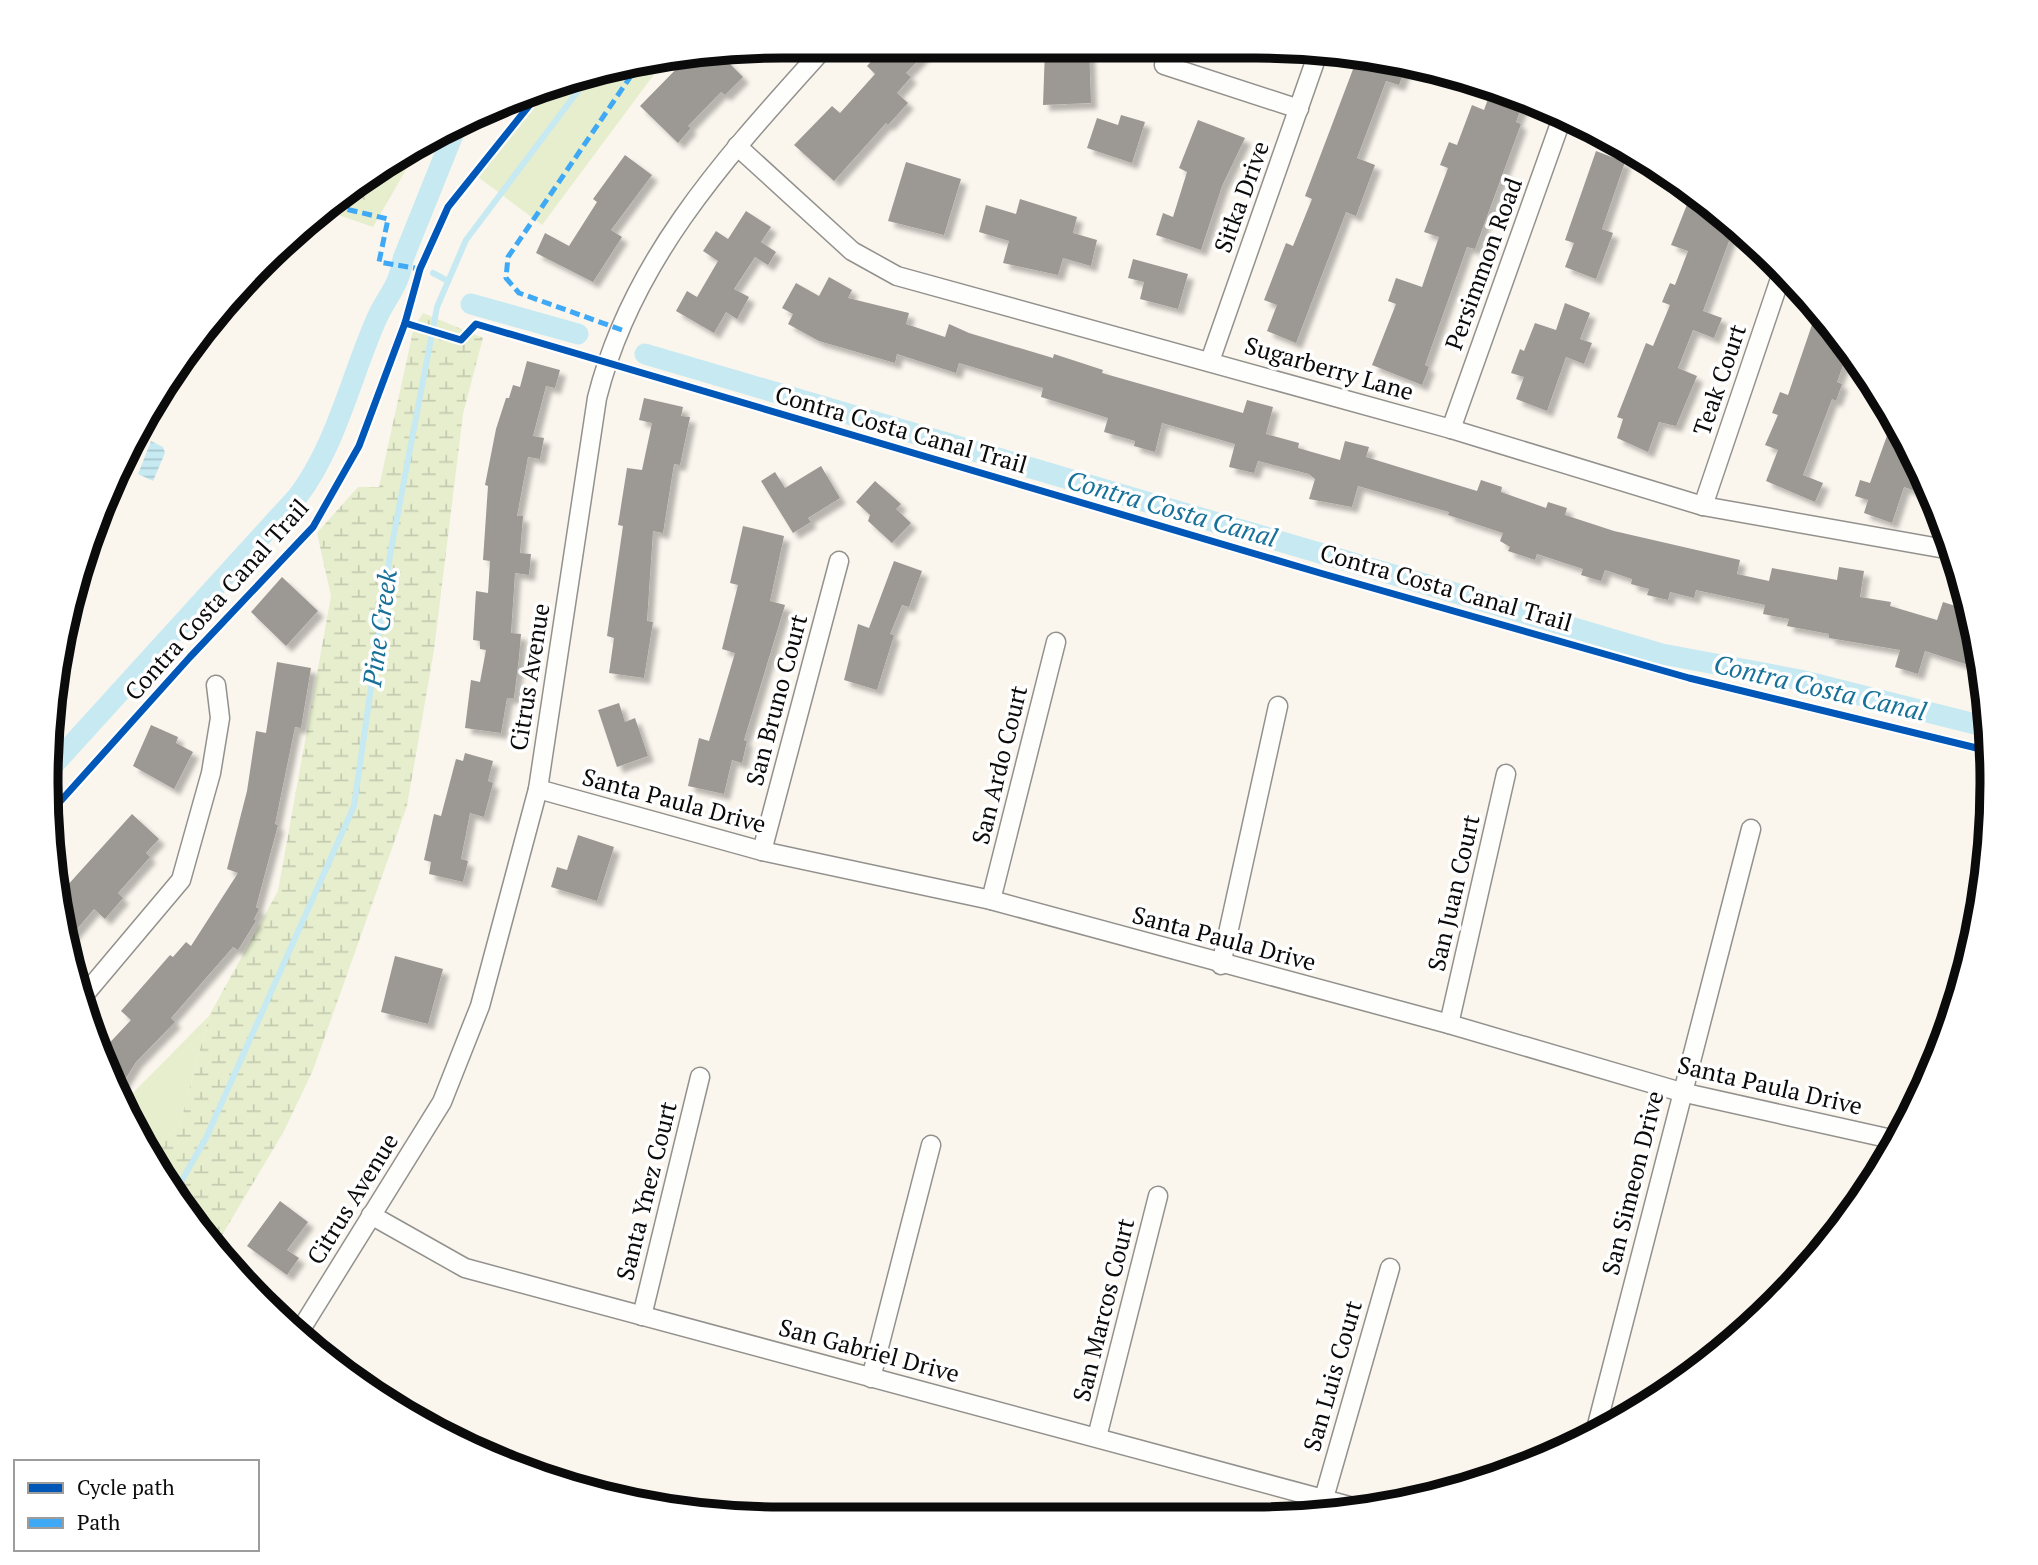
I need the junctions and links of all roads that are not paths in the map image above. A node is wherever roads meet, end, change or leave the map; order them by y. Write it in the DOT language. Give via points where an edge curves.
graph roads {
  1 [pos="815,58"];
  2 [pos="1315,60"];
  3 [pos="1164,65"];
  4 [pos="1299,109"];
  5 [pos="1560,125"];
  6 [pos="737,146"];
  7 [pos="1779,282"];
  8 [pos="1210,361"];
  9 [pos="1451,429"];
  10 [pos="1703,506"];
  11 [pos="1941,548"];
  12 [pos="839,561"];
  13 [pos="1056,642"];
  14 [pos="216,685"];
  15 [pos="1278,706"];
  16 [pos="1506,774"];
  17 [pos="538,789"];
  18 [pos="1751,828"];
  19 [pos="762,851"];
  20 [pos="991,900"];
  21 [pos="1221,965"];
  22 [pos="88,990"];
  23 [pos="1449,1024"];
  24 [pos="701,1077"];
  25 [pos="1681,1092"];
  26 [pos="1887,1138"];
  27 [pos="932,1145"];
  28 [pos="1158,1196"];
  29 [pos="371,1215"];
  30 [pos="1390,1268"];
  31 [pos="642,1316"];
  32 [pos="303,1325"];
  33 [pos="871,1378"];
  34 [pos="1598,1421"];
  35 [pos="1097,1437"];
  36 [pos="1324,1498"];
  37 [pos="1338,1502"];
  1 -- 6 [label="street, Citrus Avenue"];
  2 -- 4 [label="street, Sitka Drive"];
  3 -- 4 [label="street"];
  4 -- 8 [label="street, Sitka Drive"];
  5 -- 9 [label="street, Persimmon Road"];
  6 -- 8 [label="street, Sugarberry Lane" via="852,251 897,276"];
  6 -- 17 [label="street, Citrus Avenue" via="672,229 637,293 604,373"];
  7 -- 10 [label="street, Teak Court"];
  8 -- 9 [label="street, Sugarberry Lane"];
  9 -- 10 [label="street, Sugarberry Lane"];
  10 -- 11 [label="street, Sugarberry Lane"];
  12 -- 19 [label="street, San Bruno Court"];
  13 -- 20 [label="street, San Ardo Court"];
  14 -- 22 [label="street" via="220,718 211,773 181,880"];
  15 -- 21 [label="street"];
  16 -- 23 [label="street, San Juan Court"];
  17 -- 19 [label="street, Santa Paula Drive"];
  17 -- 29 [label="street, Citrus Avenue" via="480,1006 442,1102"];
  18 -- 25 [label="street, San Simeon Drive"];
  19 -- 20 [label="street, Santa Paula Drive"];
  20 -- 21 [label="street, Santa Paula Drive"];
  21 -- 23 [label="street, Santa Paula Drive"];
  23 -- 25 [label="street, Santa Paula Drive"];
  24 -- 31 [label="street, Santa Ynez Court"];
  25 -- 26 [label="street, Santa Paula Drive"];
  25 -- 34 [label="street, San Simeon Drive"];
  27 -- 33 [label="street"];
  28 -- 35 [label="street, San Marcos Court"];
  29 -- 31 [label="street, San Gabriel Drive" via="465,1268"];
  29 -- 32 [label="street, Citrus Avenue"];
  30 -- 36 [label="street, San Luis Court"];
  31 -- 33 [label="street, San Gabriel Drive"];
  33 -- 35 [label="street, San Gabriel Drive"];
  35 -- 36 [label="street, San Gabriel Drive"];
  36 -- 37 [label="street, San Gabriel Drive"];
}
